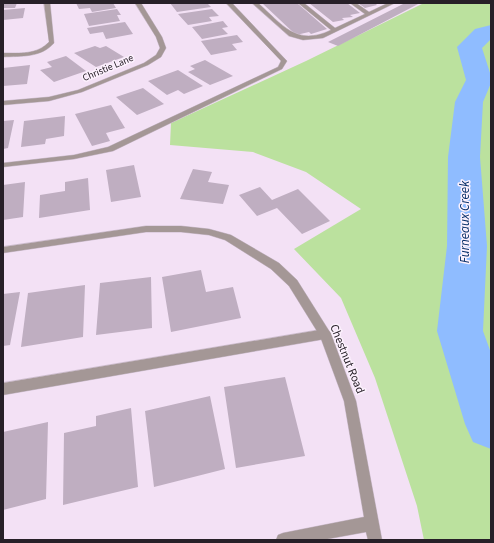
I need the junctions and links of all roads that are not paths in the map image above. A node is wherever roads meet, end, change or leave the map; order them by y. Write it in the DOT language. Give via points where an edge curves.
graph roads {
  1 [pos="47,3"];
  2 [pos="138,3"];
  3 [pos="229,3"];
  4 [pos="255,3"];
  5 [pos="301,3"];
  6 [pos="353,3"];
  7 [pos="392,3"];
  8 [pos="383,5"];
  9 [pos="369,14"];
  10 [pos="335,31"];
  11 [pos="3,55"];
  12 [pos="3,103"];
  13 [pos="3,165"];
  14 [pos="3,250"];
  15 [pos="325,334"];
  16 [pos="3,389"];
  17 [pos="373,523"];
  18 [pos="283,540"];
  19 [pos="376,540"];
  1 -- 11 [label="street" via="52,42 49,46 36,52"];
  2 -- 12 [label="street, Christie Lane" via="159,37 163,48 160,56 67,95"];
  3 -- 13 [label="street" via="284,61 280,68 110,149 74,157"];
  4 -- 10 [label="street" via="291,35 303,38 321,37"];
  5 -- 10 [label="street"];
  6 -- 9 [label="street"];
  7 -- 8 [label="street"];
  8 -- 9 [label="street"];
  9 -- 10 [label="street"];
  14 -- 15 [label="street, Chestnut Road" via="146,229 181,229 228,237 275,266 293,283"];
  15 -- 16 [label="street"];
  15 -- 17 [label="street, Chestnut Road" via="350,402"];
  17 -- 18 [label="street"];
  17 -- 19 [label="street, Chestnut Road"];
}
